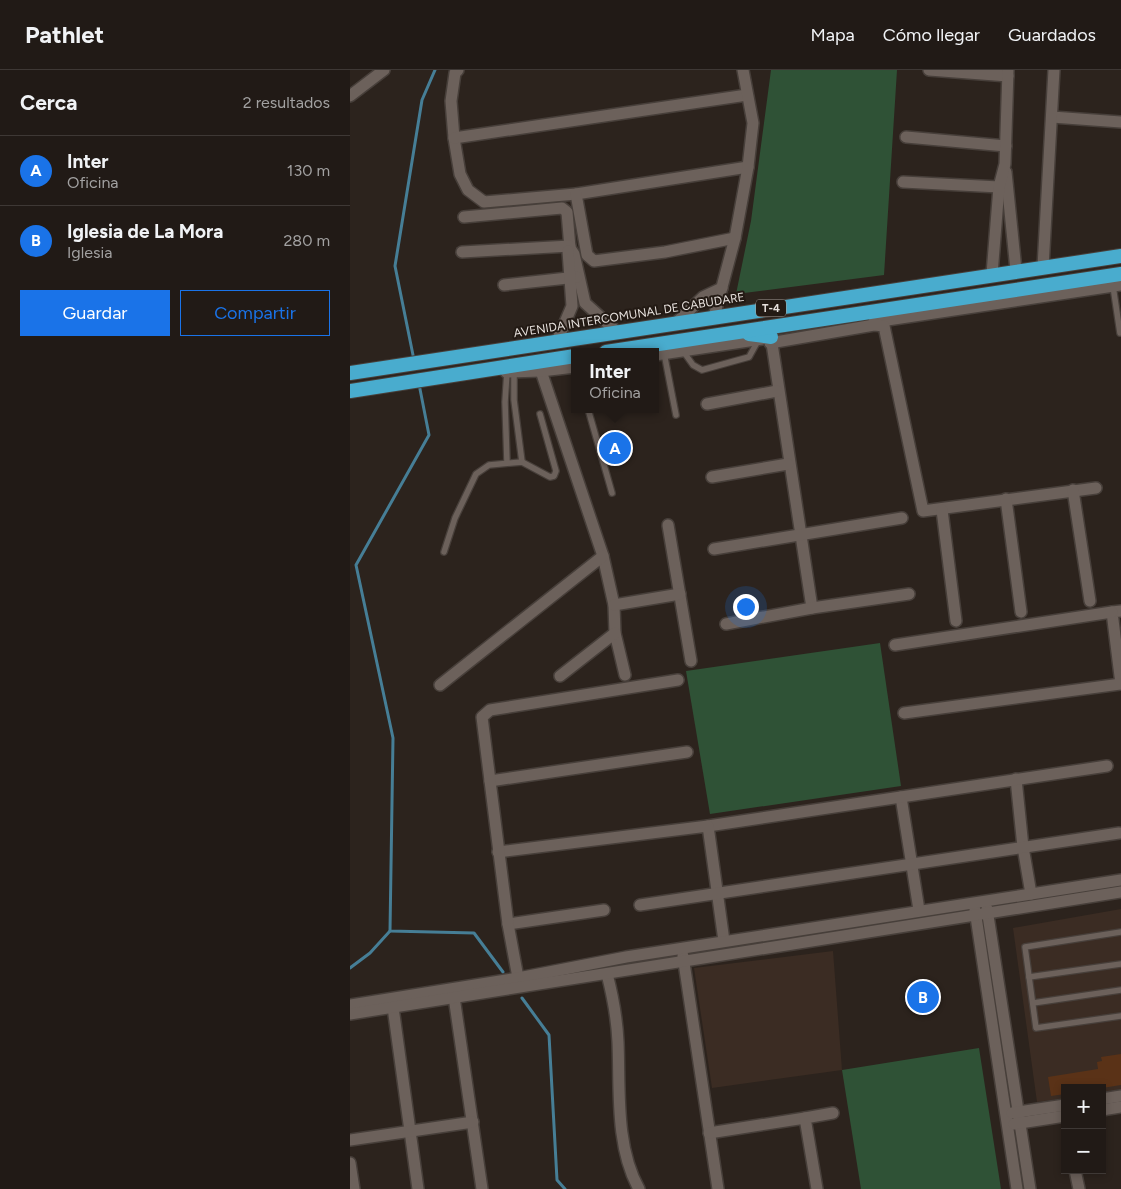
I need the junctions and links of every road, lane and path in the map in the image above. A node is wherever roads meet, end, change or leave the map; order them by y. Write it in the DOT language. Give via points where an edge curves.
graph roads {
  1 [pos="384,70"];
  2 [pos="458,70"];
  3 [pos="744,70"];
  4 [pos="930,70"];
  5 [pos="1054,70"];
  6 [pos="1008,73"];
  7 [pos="747,95"];
  8 [pos="350,96"];
  9 [pos="1052,117"];
  10 [pos="1121,122"];
  11 [pos="906,137"];
  12 [pos="454,138"];
  13 [pos="1006,146"];
  14 [pos="1005,164"];
  15 [pos="748,167"];
  16 [pos="903,182"];
  17 [pos="999,186"];
  18 [pos="576,194"];
  19 [pos="464,217"];
  20 [pos="736,238"];
  21 [pos="994,244"];
  22 [pos="1012,245"];
  23 [pos="570,247"];
  24 [pos="462,252"];
  25 [pos="1121,256"];
  26 [pos="1043,266"];
  27 [pos="1016,270"];
  28 [pos="992,274"];
  29 [pos="1121,274"];
  30 [pos="574,277"];
  31 [pos="504,285"];
  32 [pos="1117,285"];
  33 [pos="722,288"];
  34 [pos="585,303"];
  35 [pos="572,306"];
  36 [pos="714,317"];
  37 [pos="676,322"];
  38 [pos="617,332"];
  39 [pos="738,332"];
  40 [pos="1120,333"];
  41 [pos="767,340"];
  42 [pos="557,341"];
  43 [pos="632,348"];
  44 [pos="683,351"];
  45 [pos="660,354"];
  46 [pos="571,357"];
  47 [pos="571,367"];
  48 [pos="541,371"];
  49 [pos="474,372"];
  50 [pos="511,372"];
  51 [pos="350,373"];
  52 [pos="389,384"];
  53 [pos="350,391"];
  54 [pos="777,391"];
  55 [pos="350,396"];
  56 [pos="706,404"];
  57 [pos="589,413"];
  58 [pos="540,414"];
  59 [pos="676,415"];
  60 [pos="507,462"];
  61 [pos="522,462"];
  62 [pos="788,464"];
  63 [pos="712,476"];
  64 [pos="1096,488"];
  65 [pos="1073,490"];
  66 [pos="612,493"];
  67 [pos="1006,499"];
  68 [pos="942,510"];
  69 [pos="902,518"];
  70 [pos="668,525"];
  71 [pos="801,536"];
  72 [pos="714,549"];
  73 [pos="444,552"];
  74 [pos="603,556"];
  75 [pos="680,594"];
  76 [pos="910,594"];
  77 [pos="1090,601"];
  78 [pos="614,604"];
  79 [pos="812,608"];
  80 [pos="1116,611"];
  81 [pos="1021,612"];
  82 [pos="956,620"];
  83 [pos="726,624"];
  84 [pos="615,634"];
  85 [pos="896,646"];
  86 [pos="691,662"];
  87 [pos="625,675"];
  88 [pos="560,676"];
  89 [pos="678,680"];
  90 [pos="1121,684"];
  91 [pos="440,685"];
  92 [pos="904,713"];
  93 [pos="687,752"];
  94 [pos="1107,766"];
  95 [pos="1016,779"];
  96 [pos="490,781"];
  97 [pos="901,796"];
  98 [pos="708,826"];
  99 [pos="1119,833"];
  100 [pos="1023,847"];
  101 [pos="498,852"];
  102 [pos="912,863"];
  103 [pos="1121,880"];
  104 [pos="717,892"];
  105 [pos="1121,892"];
  106 [pos="1031,894"];
  107 [pos="987,901"];
  108 [pos="974,903"];
  109 [pos="640,905"];
  110 [pos="604,910"];
  111 [pos="918,910"];
  112 [pos="988,914"];
  113 [pos="976,916"];
  114 [pos="508,924"];
  115 [pos="1121,932"];
  116 [pos="724,941"];
  117 [pos="682,948"];
  118 [pos="684,961"];
  119 [pos="1121,964"];
  120 [pos="607,974"];
  121 [pos="1029,977"];
  122 [pos="519,982"];
  123 [pos="1121,990"];
  124 [pos="454,993"];
  125 [pos="392,1002"];
  126 [pos="1033,1003"];
  127 [pos="350,1005"];
  128 [pos="350,1014"];
  129 [pos="1121,1016"];
  130 [pos="1121,1096"];
  131 [pos="1106,1098"];
  132 [pos="1061,1106"];
  133 [pos="1121,1107"];
  134 [pos="1106,1109"];
  135 [pos="833,1113"];
  136 [pos="1061,1116"];
  137 [pos="805,1118"];
  138 [pos="1019,1118"];
  139 [pos="1007,1120"];
  140 [pos="473,1122"];
  141 [pos="410,1130"];
  142 [pos="709,1133"];
  143 [pos="350,1140"];
  144 [pos="350,1163"];
  145 [pos="1076,1174"];
  146 [pos="354,1189"];
  147 [pos="418,1189"];
  148 [pos="482,1189"];
  149 [pos="639,1189"];
  150 [pos="718,1189"];
  151 [pos="817,1189"];
  152 [pos="1017,1189"];
  153 [pos="1030,1189"];
  154 [pos="1078,1189"];
  1 -- 8 [label="street"];
  2 -- 12 [label="street" via="451,101"];
  3 -- 7 [label="street"];
  4 -- 6 [label="street"];
  5 -- 9 [label="street"];
  6 -- 13 [label="street"];
  7 -- 12 [label="street"];
  7 -- 15 [label="street" via="753,123"];
  9 -- 10 [label="street"];
  9 -- 26 [label="street"];
  11 -- 13 [label="street"];
  12 -- 18 [label="street" via="460,174 468,190 484,202"];
  13 -- 14 [label="street"];
  14 -- 17 [label="street"];
  14 -- 22 [label="street"];
  15 -- 18 [label="street"];
  15 -- 20 [label="street"];
  16 -- 17 [label="street"];
  17 -- 21 [label="street"];
  18 -- 20 [label="street" via="586,255 594,261"];
  19 -- 23 [label="street" via="562,208 567,212"];
  20 -- 33 [label="street"];
  21 -- 22 [label="street"];
  21 -- 28 [label="street"];
  22 -- 27 [label="street"];
  23 -- 24 [label="street"];
  23 -- 30 [label="street" via="574,254"];
  25 -- 26 [label="highway, AVENIDA INTERCOMUNAL DE CABUDARE / T-4"];
  26 -- 27 [label="highway, AVENIDA INTERCOMUNAL DE CABUDARE / T-4"];
  27 -- 28 [label="highway, AVENIDA INTERCOMUNAL DE CABUDARE / T-4"];
  28 -- 36 [label="highway, AVENIDA INTERCOMUNAL DE CABUDARE / T-4"];
  29 -- 39 [label="highway, T-4"];
  30 -- 31 [label="street"];
  30 -- 34 [label="street"];
  30 -- 35 [label="street"];
  32 -- 40 [label="lane"];
  32 -- 41 [label="street"];
  33 -- 36 [label="street"];
  33 -- 37 [label="street" via="703,297"];
  34 -- 35 [label="street"];
  34 -- 38 [label="street"];
  35 -- 42 [label="street"];
  36 -- 37 [label="highway, AVENIDA INTERCOMUNAL DE CABUDARE / T-4"];
  37 -- 38 [label="highway, AVENIDA INTERCOMUNAL DE CABUDARE / T-4"];
  38 -- 42 [label="highway, AVENIDA INTERCOMUNAL DE CABUDARE / T-4"];
  39 -- 41 [label="highway"];
  39 -- 43 [label="highway, T-4"];
  41 -- 44 [label="street"];
  41 -- 44 [label="lane" via="745,360 702,370 693,365"];
  41 -- 54 [label="street"];
  41 -- 68 [label="street" via="883,325 921,508 926,512"];
  42 -- 51 [label="highway, AVENIDA INTERCOMUNAL DE CABUDARE / T-4"];
  44 -- 45 [label="street"];
  45 -- 59 [label="lane"];
  46 -- 49 [label="highway"];
  47 -- 48 [label="street"];
  48 -- 50 [label="street"];
  48 -- 74 [label="street"];
  49 -- 50 [label="street"];
  49 -- 52 [label="highway"];
  50 -- 60 [label="lane"];
  50 -- 61 [label="lane"];
  52 -- 53 [label="highway"];
  52 -- 55 [label="street"];
  54 -- 56 [label="street"];
  54 -- 62 [label="street"];
  57 -- 66 [label="lane"];
  58 -- 61 [label="lane" via="556,473 550,477"];
  60 -- 61 [label="lane"];
  60 -- 73 [label="lane" via="489,466 476,474 455,518"];
  62 -- 63 [label="street"];
  62 -- 71 [label="street"];
  64 -- 65 [label="street"];
  65 -- 67 [label="street"];
  65 -- 77 [label="street"];
  67 -- 68 [label="street"];
  67 -- 81 [label="street"];
  68 -- 82 [label="street"];
  69 -- 71 [label="street"];
  70 -- 75 [label="street"];
  71 -- 72 [label="street"];
  71 -- 79 [label="street"];
  74 -- 78 [label="street"];
  74 -- 91 [label="street"];
  75 -- 78 [label="street"];
  75 -- 86 [label="street"];
  76 -- 79 [label="street"];
  78 -- 84 [label="street"];
  79 -- 83 [label="street"];
  80 -- 85 [label="street"];
  80 -- 90 [label="street"];
  84 -- 87 [label="street"];
  84 -- 88 [label="street"];
  89 -- 96 [label="street" via="486,712 482,717"];
  90 -- 92 [label="street"];
  93 -- 96 [label="street"];
  94 -- 95 [label="street"];
  95 -- 97 [label="street"];
  95 -- 100 [label="street"];
  96 -- 101 [label="street"];
  97 -- 98 [label="street"];
  97 -- 102 [label="street"];
  98 -- 101 [label="street"];
  98 -- 104 [label="street"];
  99 -- 100 [label="street"];
  100 -- 102 [label="street"];
  100 -- 106 [label="street"];
  101 -- 114 [label="street"];
  102 -- 104 [label="street"];
  102 -- 111 [label="street"];
  103 -- 106 [label="street"];
  104 -- 109 [label="street"];
  104 -- 116 [label="street"];
  105 -- 112 [label="street"];
  106 -- 107 [label="street"];
  107 -- 108 [label="street"];
  107 -- 112 [label="street"];
  108 -- 111 [label="street"];
  108 -- 113 [label="street"];
  110 -- 114 [label="street"];
  111 -- 116 [label="street"];
  112 -- 113 [label="street"];
  112 -- 138 [label="street"];
  113 -- 118 [label="street"];
  113 -- 139 [label="street"];
  114 -- 122 [label="street"];
  115 -- 121 [label="lane" via="1025,947"];
  116 -- 117 [label="street"];
  117 -- 118 [label="street"];
  117 -- 122 [label="street" via="626,956"];
  118 -- 120 [label="street"];
  118 -- 142 [label="street"];
  119 -- 121 [label="lane"];
  120 -- 122 [label="street"];
  120 -- 149 [label="street" via="615,1007 622,1125"];
  121 -- 126 [label="lane"];
  122 -- 124 [label="street"];
  123 -- 126 [label="lane"];
  124 -- 125 [label="street"];
  124 -- 140 [label="street"];
  125 -- 127 [label="street"];
  125 -- 128 [label="street"];
  125 -- 141 [label="street"];
  126 -- 129 [label="lane" via="1036,1028"];
  130 -- 131 [label="street"];
  132 -- 138 [label="street"];
  133 -- 134 [label="street"];
  135 -- 137 [label="street"];
  136 -- 138 [label="street"];
  137 -- 142 [label="street"];
  137 -- 151 [label="street"];
  138 -- 139 [label="street"];
  138 -- 153 [label="street"];
  139 -- 152 [label="street"];
  140 -- 141 [label="street"];
  140 -- 148 [label="street"];
  141 -- 143 [label="street"];
  141 -- 147 [label="street"];
  142 -- 150 [label="street"];
  144 -- 146 [label="street"];
  145 -- 154 [label="street"];
}
